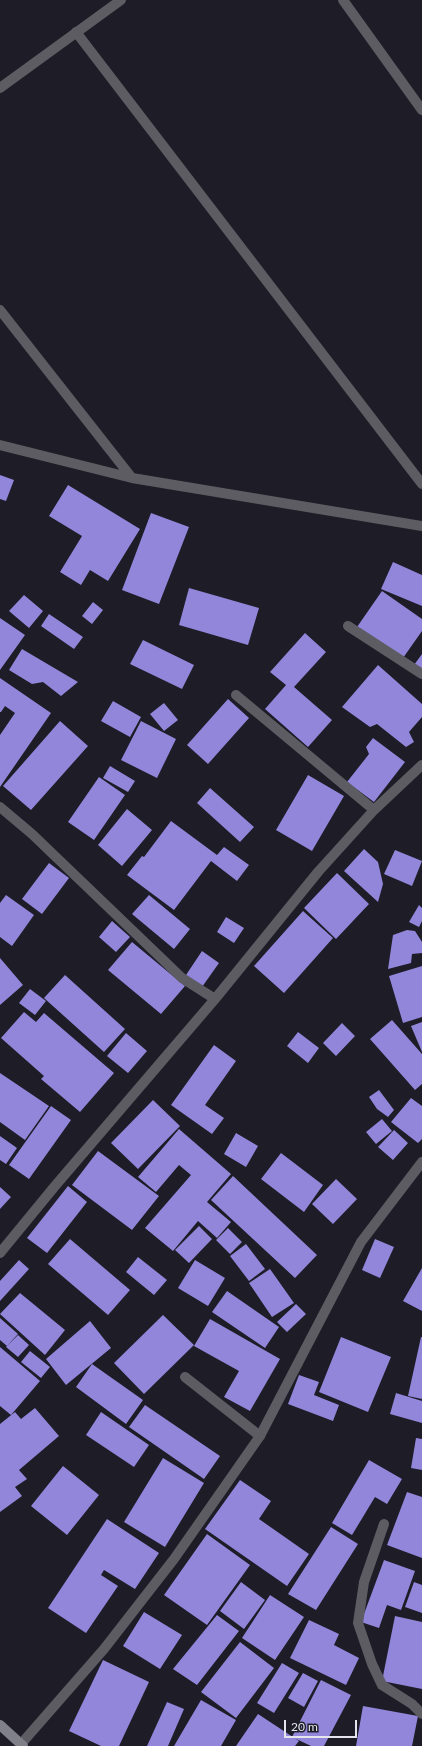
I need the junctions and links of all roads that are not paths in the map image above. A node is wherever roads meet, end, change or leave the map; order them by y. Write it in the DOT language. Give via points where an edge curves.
graph roads {
  1 [pos="121,0"];
  2 [pos="343,0"];
  3 [pos="76,32"];
  4 [pos="0,88"];
  5 [pos="422,110"];
  6 [pos="0,310"];
  7 [pos="0,445"];
  8 [pos="132,478"];
  9 [pos="422,484"];
  10 [pos="422,526"];
  11 [pos="348,626"];
  12 [pos="422,674"];
  13 [pos="236,695"];
  14 [pos="422,765"];
  15 [pos="0,807"];
  16 [pos="374,810"];
  17 [pos="215,1000"];
  18 [pos="422,1162"];
  19 [pos="0,1252"];
  20 [pos="185,1377"];
  21 [pos="260,1436"];
  22 [pos="384,1524"];
  23 [pos="422,1714"];
  24 [pos="0,1725"];
  25 [pos="22,1745"];
  1 -- 3 [label="street"];
  2 -- 5 [label="street"];
  3 -- 4 [label="street"];
  3 -- 9 [label="street"];
  6 -- 8 [label="street"];
  7 -- 8 [label="street"];
  8 -- 10 [label="street"];
  11 -- 12 [label="street"];
  13 -- 16 [label="street"];
  14 -- 16 [label="street"];
  15 -- 17 [label="street" via="32,834 182,978"];
  16 -- 17 [label="street" via="318,872"];
  17 -- 19 [label="street"];
  18 -- 21 [label="street" via="361,1242"];
  20 -- 21 [label="street"];
  21 -- 25 [label="street" via="174,1559 104,1649"];
  22 -- 23 [label="street" via="364,1582 358,1623 382,1685 412,1704"];
  24 -- 25 [label="main road"];
}
